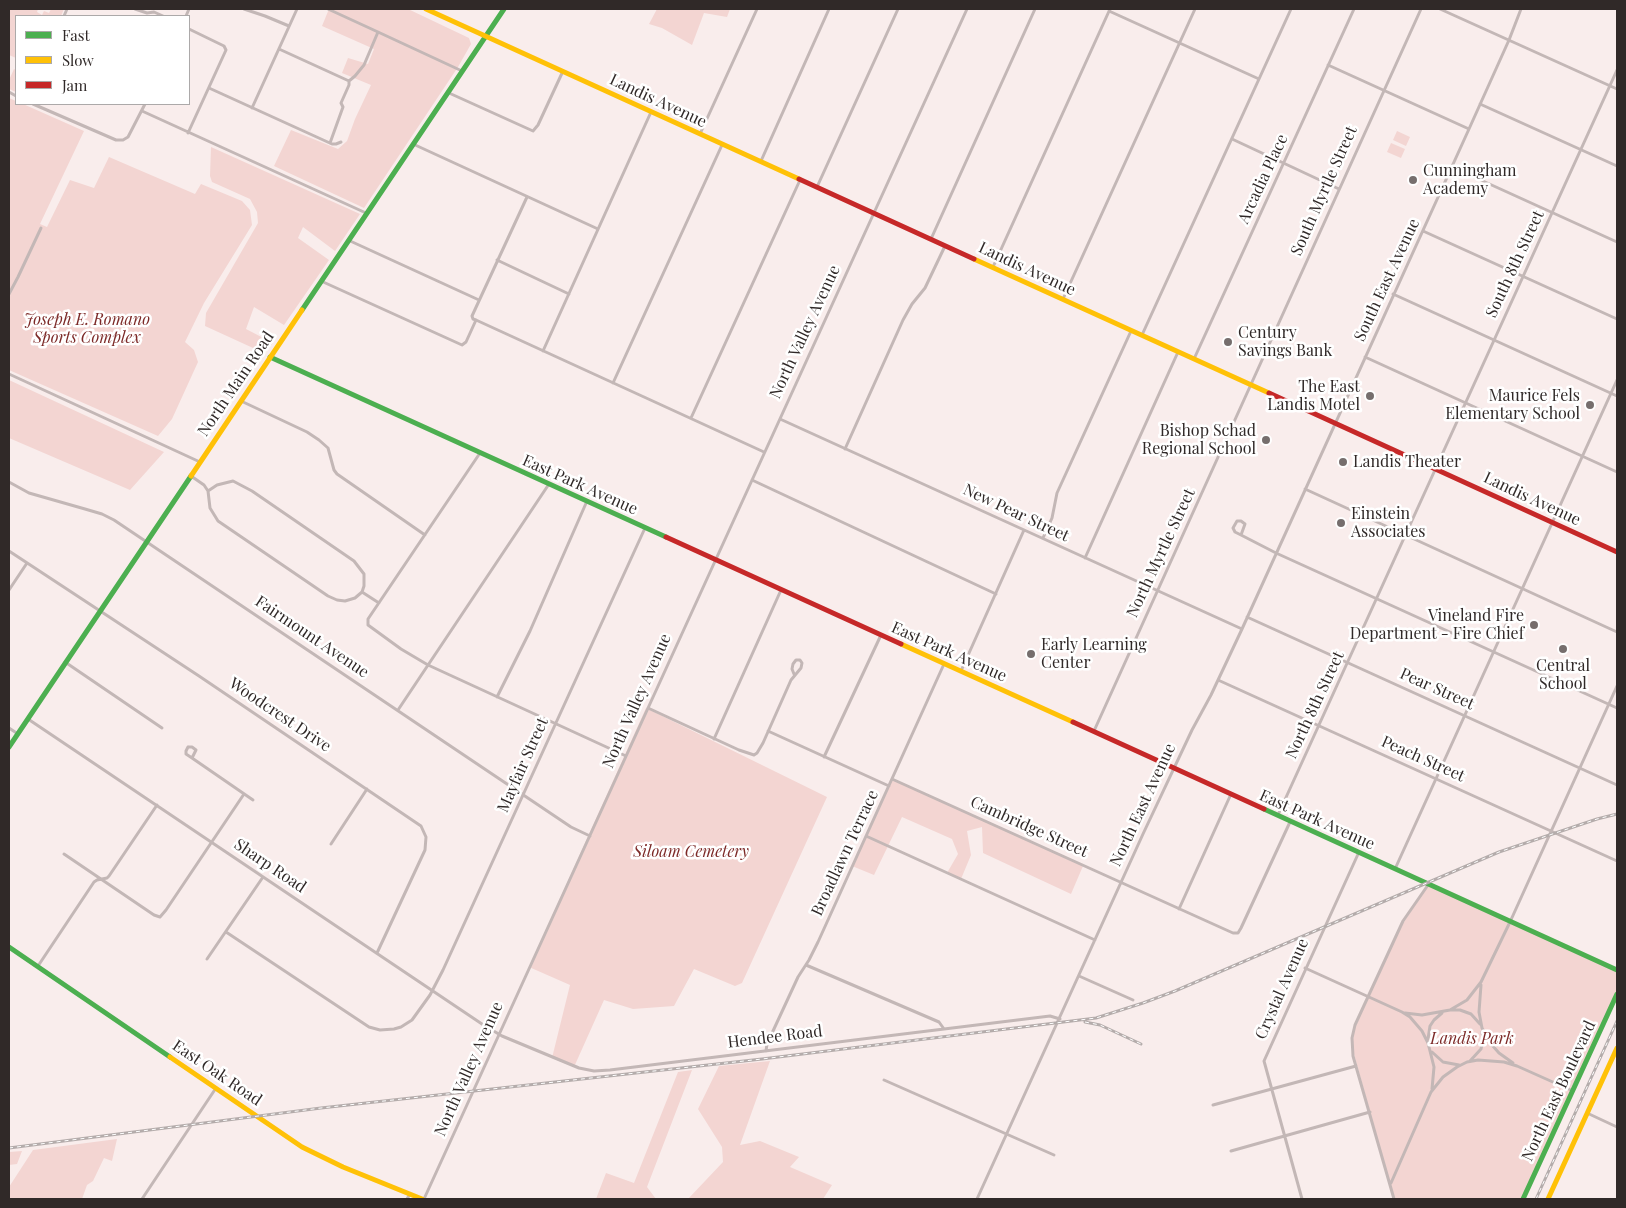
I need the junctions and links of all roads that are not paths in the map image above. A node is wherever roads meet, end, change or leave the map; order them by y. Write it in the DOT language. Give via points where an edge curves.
graph roads {
  1 [pos="135,9"];
  2 [pos="244,9"];
  3 [pos="297,9"];
  4 [pos="328,9"];
  5 [pos="426,9"];
  6 [pos="504,9"];
  7 [pos="757,9"];
  8 [pos="829,9"];
  9 [pos="898,9"];
  10 [pos="967,9"];
  11 [pos="1035,9"];
  12 [pos="1195,9"];
  13 [pos="1291,9"];
  14 [pos="1354,9"];
  15 [pos="1421,9"];
  16 [pos="1440,9"];
  17 [pos="1521,9"];
  18 [pos="250,10"];
  19 [pos="1110,10"];
  20 [pos="161,15"];
  21 [pos="289,26"];
  22 [pos="190,29"];
  23 [pos="378,32"];
  24 [pos="486,36"];
  25 [pos="1509,40"];
  26 [pos="1179,43"];
  27 [pos="279,49"];
  28 [pos="1328,65"];
  29 [pos="1617,70"];
  30 [pos="462,71"];
  31 [pos="563,71"];
  32 [pos="1259,79"];
  33 [pos="348,80"];
  34 [pos="1610,86"];
  35 [pos="209,88"];
  36 [pos="1617,89"];
  37 [pos="1384,90"];
  38 [pos="448,92"];
  39 [pos="1480,104"];
  40 [pos="35,105"];
  41 [pos="144,105"];
  42 [pos="252,108"];
  43 [pos="142,110"];
  44 [pos="652,112"];
  45 [pos="1469,129"];
  46 [pos="188,133"];
  47 [pos="700,134"];
  48 [pos="1232,139"];
  49 [pos="341,142"];
  50 [pos="330,143"];
  51 [pos="413,144"];
  52 [pos="722,144"];
  53 [pos="1581,149"];
  54 [pos="761,161"];
  55 [pos="1284,163"];
  56 [pos="1617,166"];
  57 [pos="1452,167"];
  58 [pos="800,179"];
  59 [pos="817,187"];
  60 [pos="1339,189"];
  61 [pos="527,197"];
  62 [pos="367,213"];
  63 [pos="874,213"];
  64 [pos="1552,213"];
  65 [pos="41,228"];
  66 [pos="598,229"];
  67 [pos="1423,231"];
  68 [pos="931,239"];
  69 [pos="348,240"];
  70 [pos="1617,242"];
  71 [pos="945,245"];
  72 [pos="497,260"];
  73 [pos="992,267"];
  74 [pos="1524,276"];
  75 [pos="321,280"];
  76 [pos="9,294"];
  77 [pos="569,294"];
  78 [pos="1394,294"];
  79 [pos="1063,299"];
  80 [pos="479,300"];
  81 [pos="1617,319"];
  82 [pos="476,320"];
  83 [pos="1131,330"];
  84 [pos="1142,335"];
  85 [pos="1494,339"];
  86 [pos="543,351"];
  87 [pos="1178,352"];
  88 [pos="270,357"];
  89 [pos="1365,357"];
  90 [pos="1194,359"];
  91 [pos="9,374"];
  92 [pos="1617,380"];
  93 [pos="613,383"];
  94 [pos="1250,384"];
  95 [pos="1611,393"];
  96 [pos="1617,396"];
  97 [pos="240,401"];
  98 [pos="1466,403"];
  99 [pos="691,418"];
  100 [pos="780,419"];
  101 [pos="1335,423"];
  102 [pos="845,449"];
  103 [pos="764,452"];
  104 [pos="480,453"];
  105 [pos="1582,456"];
  106 [pos="200,462"];
  107 [pos="1436,468"];
  108 [pos="1617,472"];
  109 [pos="191,476"];
  110 [pos="752,480"];
  111 [pos="9,482"];
  112 [pos="549,484"];
  113 [pos="1305,489"];
  114 [pos="208,491"];
  115 [pos="587,501"];
  116 [pos="1552,523"];
  117 [pos="645,528"];
  118 [pos="1024,530"];
  119 [pos="426,535"];
  120 [pos="1241,535"];
  121 [pos="1406,536"];
  122 [pos="1042,538"];
  123 [pos="147,542"];
  124 [pos="9,551"];
  125 [pos="1617,552"];
  126 [pos="1276,553"];
  127 [pos="1085,558"];
  128 [pos="716,560"];
  129 [pos="27,563"];
  130 [pos="1522,588"];
  131 [pos="9,590"];
  132 [pos="781,590"];
  133 [pos="1157,591"];
  134 [pos="362,592"];
  135 [pos="996,594"];
  136 [pos="1377,599"];
  137 [pos="379,604"];
  138 [pos="100,610"];
  139 [pos="1247,617"];
  140 [pos="1242,629"];
  141 [pos="1617,632"];
  142 [pos="881,635"];
  143 [pos="1494,652"];
  144 [pos="66,662"];
  145 [pos="1348,662"];
  146 [pos="944,664"];
  147 [pos="428,665"];
  148 [pos="960,671"];
  149 [pos="794,674"];
  150 [pos="1218,680"];
  151 [pos="1617,686"];
  152 [pos="498,697"];
  153 [pos="1609,704"];
  154 [pos="648,708"];
  155 [pos="1617,708"];
  156 [pos="398,710"];
  157 [pos="1465,716"];
  158 [pos="28,719"];
  159 [pos="556,723"];
  160 [pos="1319,726"];
  161 [pos="9,728"];
  162 [pos="162,728"];
  163 [pos="768,731"];
  164 [pos="1094,732"];
  165 [pos="18,734"];
  166 [pos="714,738"];
  167 [pos="9,747"];
  168 [pos="626,756"];
  169 [pos="824,757"];
  170 [pos="192,758"];
  171 [pos="1175,768"];
  172 [pos="1580,768"];
  173 [pos="892,779"];
  174 [pos="1436,779"];
  175 [pos="1617,785"];
  176 [pos="889,786"];
  177 [pos="367,789"];
  178 [pos="244,794"];
  179 [pos="1231,794"];
  180 [pos="523,795"];
  181 [pos="254,800"];
  182 [pos="157,805"];
  183 [pos="1278,816"];
  184 [pos="1290,822"];
  185 [pos="1551,831"];
  186 [pos="590,836"];
  187 [pos="866,836"];
  188 [pos="212,842"];
  189 [pos="330,844"];
  190 [pos="1359,852"];
  191 [pos="64,854"];
  192 [pos="1617,861"];
  193 [pos="1395,869"];
  194 [pos="263,877"];
  195 [pos="101,879"];
  196 [pos="1121,882"];
  197 [pos="1428,884"];
  198 [pos="1179,909"];
  199 [pos="1510,922"];
  200 [pos="226,932"];
  201 [pos="1095,940"];
  202 [pos="9,947"];
  203 [pos="377,953"];
  204 [pos="207,959"];
  205 [pos="806,965"];
  206 [pos="38,966"];
  207 [pos="1305,968"];
  208 [pos="1617,970"];
  209 [pos="1079,976"];
  210 [pos="1481,982"];
  211 [pos="432,990"];
  212 [pos="1617,994"];
  213 [pos="1368,997"];
  214 [pos="1133,1000"];
  215 [pos="1450,1010"];
  216 [pos="1402,1012"];
  217 [pos="1060,1018"];
  218 [pos="1482,1028"];
  219 [pos="944,1029"];
  220 [pos="499,1035"];
  221 [pos="1429,1044"];
  222 [pos="1617,1049"];
  223 [pos="766,1051"];
  224 [pos="1467,1063"];
  225 [pos="1356,1066"];
  226 [pos="1517,1066"];
  227 [pos="884,1080"];
  228 [pos="217,1087"];
  229 [pos="1272,1089"];
  230 [pos="1573,1091"];
  231 [pos="1431,1092"];
  232 [pos="1213,1105"];
  233 [pos="1370,1112"];
  234 [pos="1588,1113"];
  235 [pos="1617,1126"];
  236 [pos="1007,1134"];
  237 [pos="1284,1137"];
  238 [pos="1231,1151"];
  239 [pos="1054,1155"];
  240 [pos="1390,1184"];
  241 [pos="408,1197"];
  242 [pos="142,1199"];
  243 [pos="423,1199"];
  244 [pos="976,1199"];
  245 [pos="1302,1199"];
  246 [pos="1394,1199"];
  247 [pos="1523,1199"];
  248 [pos="1548,1199"];
  1 -- 20 [label="street"];
  2 -- 18 [label="street"];
  3 -- 21 [label="street"];
  4 -- 23 [label="street"];
  5 -- 24 [label="main road, Landis Avenue"];
  6 -- 24 [label="main road, North Main Road"];
  7 -- 47 [label="street"];
  8 -- 54 [label="street"];
  9 -- 59 [label="street"];
  10 -- 63 [label="street, North Valley Avenue"];
  11 -- 68 [label="street"];
  12 -- 26 [label="street"];
  13 -- 32 [label="street"];
  14 -- 28 [label="street, Arcadia Place"];
  15 -- 37 [label="street, South Myrtle Street"];
  16 -- 25 [label="street"];
  17 -- 25 [label="street, South East Avenue"];
  18 -- 21 [label="street"];
  19 -- 26 [label="street"];
  19 -- 73 [label="street"];
  21 -- 27 [label="street"];
  22 -- 35 [label="street" via="226,50"];
  23 -- 30 [label="street"];
  23 -- 33 [label="street" via="364,65"];
  24 -- 30 [label="main road, North Main Road"];
  24 -- 31 [label="main road, Landis Avenue"];
  25 -- 34 [label="street"];
  25 -- 39 [label="street, South East Avenue"];
  26 -- 32 [label="street"];
  26 -- 79 [label="street"];
  27 -- 33 [label="street"];
  27 -- 42 [label="street"];
  28 -- 37 [label="street"];
  28 -- 55 [label="street, Arcadia Place"];
  29 -- 34 [label="street, South 8th Street"];
  30 -- 38 [label="main road, North Main Road"];
  31 -- 38 [label="street" via="533,131"];
  31 -- 44 [label="main road, Landis Avenue"];
  32 -- 48 [label="street"];
  33 -- 50 [label="street"];
  34 -- 36 [label="street"];
  34 -- 53 [label="street, South 8th Street"];
  35 -- 42 [label="street"];
  35 -- 46 [label="street"];
  37 -- 45 [label="street"];
  37 -- 60 [label="street, South Myrtle Street"];
  38 -- 51 [label="main road, North Main Road"];
  39 -- 45 [label="street, South East Avenue"];
  39 -- 53 [label="street"];
  40 -- 43 [label="street" via="116,140 128,137"];
  41 -- 43 [label="street"];
  42 -- 50 [label="street"];
  43 -- 46 [label="street"];
  44 -- 47 [label="main road, Landis Avenue"];
  44 -- 66 [label="street"];
  45 -- 57 [label="street, South East Avenue"];
  46 -- 62 [label="street"];
  47 -- 52 [label="main road, Landis Avenue"];
  48 -- 55 [label="street"];
  48 -- 84 [label="street"];
  49 -- 50 [label="street"];
  51 -- 61 [label="street"];
  51 -- 62 [label="main road, North Main Road"];
  52 -- 54 [label="main road, Landis Avenue"];
  52 -- 93 [label="street"];
  53 -- 56 [label="street"];
  53 -- 64 [label="street, South 8th Street"];
  54 -- 58 [label="main road, Landis Avenue"];
  55 -- 60 [label="street"];
  55 -- 90 [label="street, Arcadia Place"];
  57 -- 64 [label="street"];
  57 -- 67 [label="street, South East Avenue"];
  58 -- 59 [label="main road, Landis Avenue"];
  58 -- 99 [label="street"];
  59 -- 63 [label="main road, Landis Avenue"];
  60 -- 94 [label="street, South Myrtle Street"];
  61 -- 66 [label="street"];
  61 -- 72 [label="street"];
  62 -- 69 [label="main road, North Main Road"];
  63 -- 68 [label="main road, Landis Avenue"];
  63 -- 100 [label="street, North Valley Avenue"];
  64 -- 70 [label="street"];
  64 -- 74 [label="street, South 8th Street"];
  65 -- 76 [label="street"];
  66 -- 77 [label="street"];
  67 -- 74 [label="street"];
  67 -- 78 [label="street, South East Avenue"];
  68 -- 71 [label="main road, Landis Avenue"];
  69 -- 75 [label="main road, North Main Road"];
  69 -- 80 [label="street"];
  71 -- 73 [label="main road, Landis Avenue"];
  71 -- 102 [label="street" via="925,288 903,320"];
  72 -- 77 [label="street"];
  72 -- 80 [label="street"];
  73 -- 79 [label="main road, Landis Avenue"];
  74 -- 81 [label="street"];
  74 -- 85 [label="street, South 8th Street"];
  75 -- 82 [label="street" via="460,344 464,345"];
  75 -- 88 [label="main road, North Main Road"];
  77 -- 86 [label="street"];
  78 -- 85 [label="street"];
  78 -- 89 [label="street, South East Avenue"];
  79 -- 83 [label="main road, Landis Avenue"];
  80 -- 82 [label="street" via="472,316"];
  82 -- 86 [label="street"];
  83 -- 84 [label="main road, Landis Avenue"];
  83 -- 122 [label="street" via="1057,493 1052,518"];
  84 -- 87 [label="main road, Landis Avenue"];
  85 -- 95 [label="street"];
  85 -- 98 [label="street, South 8th Street"];
  86 -- 93 [label="street"];
  87 -- 90 [label="main road, Landis Avenue"];
  87 -- 127 [label="street"];
  88 -- 97 [label="main road, North Main Road"];
  88 -- 104 [label="main road, East Park Avenue"];
  89 -- 98 [label="street"];
  89 -- 101 [label="street, South East Avenue"];
  90 -- 94 [label="main road, Landis Avenue"];
  91 -- 106 [label="street"];
  92 -- 95 [label="street"];
  93 -- 99 [label="street"];
  94 -- 101 [label="main road, Landis Avenue"];
  94 -- 133 [label="street, North Myrtle Street"];
  95 -- 96 [label="street"];
  95 -- 105 [label="street"];
  97 -- 106 [label="main road, North Main Road"];
  97 -- 119 [label="street" via="308,432 328,448 337,474"];
  98 -- 105 [label="street"];
  98 -- 107 [label="street, South 8th Street"];
  99 -- 103 [label="street"];
  100 -- 102 [label="street, New Pear Street"];
  100 -- 103 [label="street, North Valley Avenue"];
  101 -- 107 [label="main road, Landis Avenue"];
  101 -- 113 [label="street, North East Avenue"];
  102 -- 118 [label="street, New Pear Street"];
  103 -- 110 [label="street, North Valley Avenue"];
  104 -- 112 [label="main road, East Park Avenue"];
  104 -- 119 [label="street"];
  105 -- 108 [label="street"];
  105 -- 116 [label="street"];
  106 -- 109 [label="main road, North Main Road"];
  107 -- 116 [label="main road, Landis Avenue"];
  107 -- 121 [label="street, North 8th Street"];
  109 -- 114 [label="street"];
  109 -- 123 [label="main road, North Main Road"];
  110 -- 128 [label="street, North Valley Avenue"];
  110 -- 135 [label="street"];
  111 -- 123 [label="street, Fairmount Avenue" via="29,493 102,514"];
  112 -- 115 [label="main road, East Park Avenue"];
  112 -- 147 [label="street"];
  113 -- 121 [label="street"];
  113 -- 126 [label="street, North East Avenue"];
  114 -- 134 [label="street" via="210,508 218,520 328,596 345,601"];
  114 -- 134 [label="street" via="233,481 252,491 354,560 364,574"];
  115 -- 117 [label="main road, East Park Avenue"];
  115 -- 152 [label="street"];
  116 -- 125 [label="main road, Landis Avenue"];
  116 -- 130 [label="street"];
  117 -- 128 [label="main road, East Park Avenue"];
  117 -- 159 [label="street, Mayfair Street"];
  118 -- 122 [label="street, New Pear Street"];
  118 -- 135 [label="street"];
  119 -- 137 [label="street"];
  120 -- 120 [label="street" via="1245,524 1236,521 1233,528"];
  120 -- 126 [label="street"];
  121 -- 130 [label="street"];
  121 -- 136 [label="street, North 8th Street"];
  122 -- 127 [label="street, New Pear Street"];
  123 -- 138 [label="main road, North Main Road"];
  123 -- 156 [label="street, Fairmount Avenue"];
  124 -- 129 [label="street, Woodcrest Drive"];
  126 -- 136 [label="street"];
  126 -- 139 [label="street, North East Avenue"];
  127 -- 133 [label="street, New Pear Street"];
  128 -- 132 [label="main road, East Park Avenue"];
  128 -- 154 [label="street, North Valley Avenue"];
  129 -- 131 [label="street"];
  129 -- 138 [label="street, Woodcrest Drive"];
  130 -- 141 [label="street"];
  130 -- 143 [label="street"];
  132 -- 142 [label="main road, East Park Avenue"];
  132 -- 166 [label="street"];
  133 -- 140 [label="street, New Pear Street"];
  133 -- 164 [label="street, North Myrtle Street"];
  134 -- 137 [label="street"];
  135 -- 148 [label="street"];
  136 -- 143 [label="street"];
  136 -- 145 [label="street, North 8th Street"];
  137 -- 147 [label="street" via="368,619 369,627"];
  138 -- 144 [label="main road, North Main Road"];
  138 -- 177 [label="street, Woodcrest Drive"];
  139 -- 140 [label="street, North East Avenue"];
  139 -- 145 [label="street, Pear Street"];
  140 -- 150 [label="street, North East Avenue"];
  142 -- 146 [label="main road, East Park Avenue"];
  142 -- 169 [label="street"];
  143 -- 153 [label="street"];
  143 -- 157 [label="street"];
  144 -- 158 [label="main road, North Main Road"];
  144 -- 162 [label="street"];
  145 -- 157 [label="street, Pear Street"];
  145 -- 160 [label="street, North 8th Street"];
  146 -- 148 [label="main road, East Park Avenue"];
  146 -- 173 [label="street, Broadlawn Terrace"];
  147 -- 152 [label="street"];
  147 -- 156 [label="street"];
  148 -- 164 [label="main road, East Park Avenue"];
  149 -- 163 [label="street" via="793,664 800,660 802,668 791,680"];
  150 -- 160 [label="street, Peach Street"];
  150 -- 171 [label="street, North East Avenue"];
  151 -- 153 [label="street"];
  152 -- 159 [label="street"];
  153 -- 155 [label="street"];
  153 -- 172 [label="street"];
  154 -- 166 [label="street"];
  154 -- 168 [label="street, North Valley Avenue"];
  156 -- 180 [label="street, Fairmount Avenue"];
  157 -- 172 [label="street, Pear Street"];
  157 -- 174 [label="street"];
  158 -- 165 [label="main road, North Main Road"];
  158 -- 182 [label="street, Sharp Road"];
  159 -- 168 [label="street"];
  159 -- 180 [label="street, Mayfair Street"];
  160 -- 174 [label="street, Peach Street"];
  160 -- 183 [label="street, North 8th Street"];
  161 -- 165 [label="street"];
  163 -- 166 [label="street" via="754,755"];
  163 -- 169 [label="street"];
  164 -- 171 [label="main road, East Park Avenue"];
  165 -- 167 [label="main road, North Main Road"];
  168 -- 186 [label="street, North Valley Avenue"];
  169 -- 176 [label="street"];
  170 -- 178 [label="street"];
  171 -- 179 [label="main road, East Park Avenue"];
  171 -- 196 [label="street, North East Avenue"];
  172 -- 175 [label="street, Pear Street"];
  172 -- 185 [label="street"];
  173 -- 176 [label="street, Broadlawn Terrace"];
  173 -- 196 [label="street, Cambridge Street"];
  174 -- 185 [label="street, Peach Street"];
  174 -- 193 [label="street"];
  176 -- 187 [label="street, Broadlawn Terrace"];
  177 -- 189 [label="street"];
  177 -- 203 [label="street, Woodcrest Drive" via="416,822 427,842"];
  178 -- 181 [label="street"];
  178 -- 188 [label="street"];
  179 -- 183 [label="main road, East Park Avenue"];
  179 -- 198 [label="street"];
  180 -- 186 [label="street, Fairmount Avenue"];
  180 -- 211 [label="street, Mayfair Street"];
  182 -- 188 [label="street, Sharp Road"];
  182 -- 195 [label="street" via="109,876"];
  183 -- 184 [label="main road, East Park Avenue"];
  184 -- 190 [label="main road, East Park Avenue"];
  184 -- 198 [label="street, Cambridge Street" via="1238,933"];
  185 -- 192 [label="street, Peach Street"];
  185 -- 199 [label="street"];
  186 -- 220 [label="street, North Valley Avenue"];
  187 -- 201 [label="street"];
  187 -- 205 [label="street, Broadlawn Terrace"];
  188 -- 194 [label="street, Sharp Road"];
  188 -- 195 [label="street" via="163,915 157,917"];
  190 -- 193 [label="main road, East Park Avenue"];
  190 -- 207 [label="street, Crystal Avenue"];
  191 -- 195 [label="street"];
  193 -- 197 [label="main road, East Park Avenue"];
  194 -- 200 [label="street"];
  194 -- 203 [label="street, Sharp Road"];
  195 -- 206 [label="street" via="94,882"];
  196 -- 198 [label="street, Cambridge Street"];
  196 -- 201 [label="street, North East Avenue"];
  197 -- 199 [label="main road, East Park Avenue"];
  197 -- 213 [label="street" via="1404,918"];
  199 -- 208 [label="main road, East Park Avenue"];
  199 -- 210 [label="street"];
  200 -- 204 [label="street"];
  200 -- 211 [label="street, Mayfair Street" via="369,1027 380,1030 401,1027 412,1020"];
  201 -- 209 [label="street, North East Avenue"];
  202 -- 206 [label="main road, East Oak Road"];
  203 -- 211 [label="street, Sharp Road"];
  205 -- 219 [label="street" via="940,1023"];
  205 -- 223 [label="street, Broadlawn Terrace"];
  206 -- 228 [label="main road, East Oak Road"];
  207 -- 213 [label="street"];
  207 -- 229 [label="street, Crystal Avenue" via="1265,1056"];
  209 -- 214 [label="street"];
  209 -- 217 [label="street, North East Avenue"];
  210 -- 215 [label="street" via="1467,1000"];
  210 -- 218 [label="street" via="1478,1012"];
  211 -- 220 [label="street, Sharp Road"];
  212 -- 230 [label="main road, North East Boulevard"];
  213 -- 216 [label="street"];
  213 -- 225 [label="street" via="1352,1038"];
  215 -- 216 [label="street" via="1422,1015"];
  215 -- 218 [label="street" via="1468,1013"];
  215 -- 221 [label="street" via="1433,1022 1428,1032"];
  216 -- 221 [label="street" via="1416,1024"];
  217 -- 219 [label="street, Hendee Road" via="1050,1016"];
  217 -- 236 [label="street, North East Avenue"];
  218 -- 224 [label="street" via="1481,1049"];
  218 -- 226 [label="street" via="1499,1053"];
  219 -- 223 [label="street, Hendee Road"];
  220 -- 223 [label="street, Hendee Road" via="579,1068 594,1071"];
  220 -- 243 [label="street, North Valley Avenue"];
  221 -- 224 [label="street" via="1443,1062"];
  221 -- 231 [label="street" via="1434,1071"];
  222 -- 234 [label="main road"];
  224 -- 226 [label="street" via="1496,1060"];
  224 -- 231 [label="street" via="1448,1073"];
  225 -- 229 [label="street"];
  225 -- 233 [label="street"];
  226 -- 230 [label="street"];
  227 -- 236 [label="street"];
  228 -- 241 [label="main road, East Oak Road" via="302,1147"];
  228 -- 242 [label="street"];
  229 -- 232 [label="street"];
  229 -- 237 [label="street, Crystal Avenue"];
  230 -- 247 [label="main road, North East Boulevard"];
  231 -- 240 [label="street"];
  233 -- 237 [label="street"];
  233 -- 240 [label="street"];
  234 -- 235 [label="street"];
  234 -- 248 [label="main road"];
  236 -- 239 [label="street"];
  236 -- 244 [label="street, North East Avenue"];
  237 -- 238 [label="street"];
  237 -- 245 [label="street, Crystal Avenue"];
  240 -- 246 [label="street"];
  241 -- 243 [label="main road, East Oak Road"];
}
